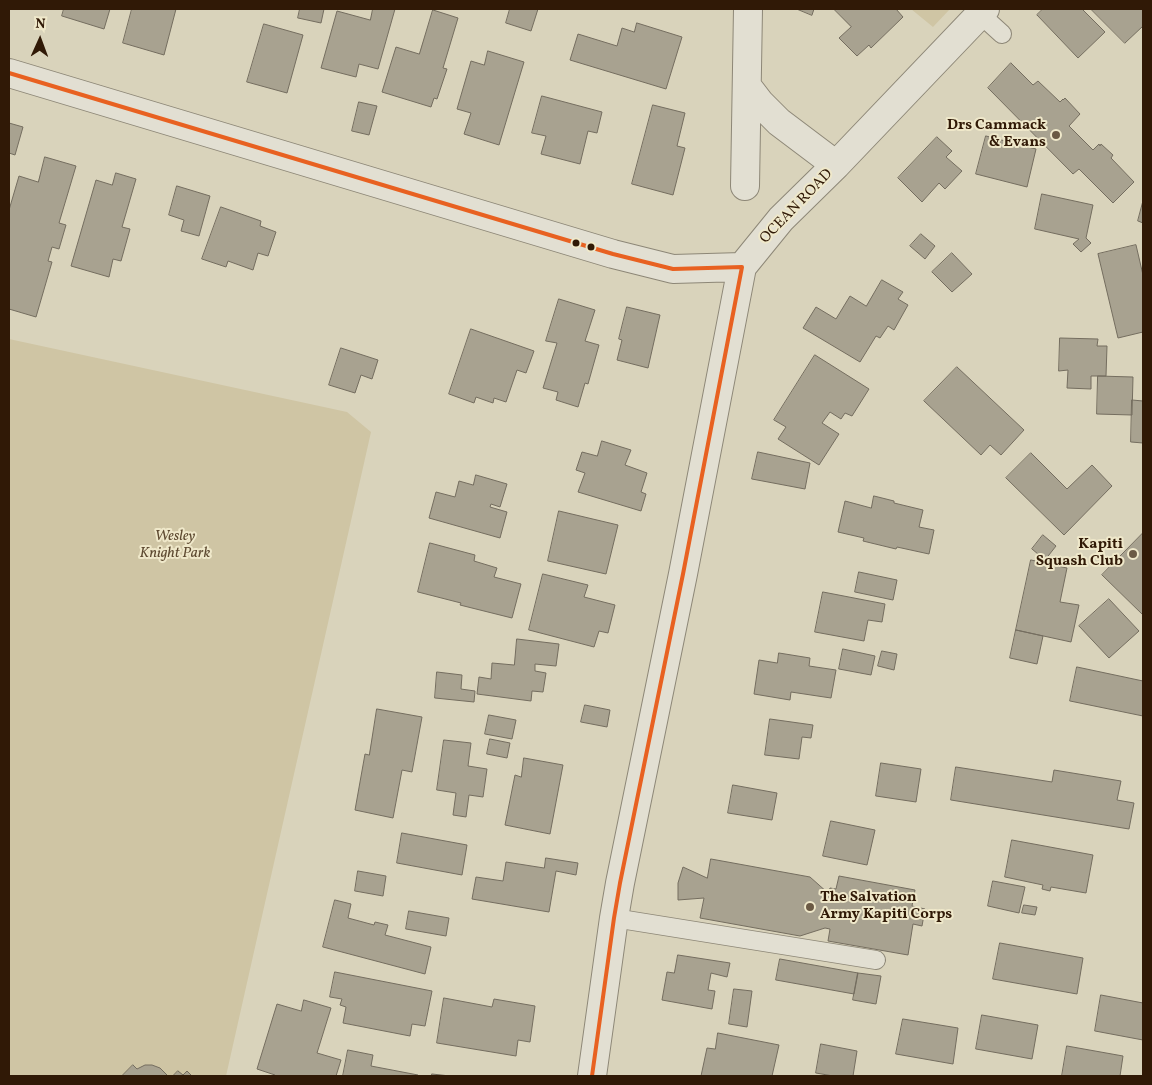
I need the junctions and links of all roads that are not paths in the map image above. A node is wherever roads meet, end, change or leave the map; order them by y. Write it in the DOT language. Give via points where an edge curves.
graph roads {
  1 [pos="748,9"];
  2 [pos="983,11"];
  3 [pos="1002,34"];
  4 [pos="9,73"];
  5 [pos="747,86"];
  6 [pos="836,165"];
  7 [pos="745,186"];
  8 [pos="742,267"];
  9 [pos="614,918"];
  10 [pos="876,960"];
  11 [pos="592,1076"];
  1 -- 5 [label="street"];
  2 -- 3 [label="lane"];
  2 -- 6 [label="street, OCEAN ROAD"];
  4 -- 8 [label="street" via="613,254 673,269"];
  5 -- 6 [label="street" via="779,122"];
  5 -- 7 [label="street"];
  6 -- 8 [label="street, OCEAN ROAD" via="781,219"];
  8 -- 9 [label="street"];
  9 -- 10 [label="lane"];
  9 -- 11 [label="street"];
}
